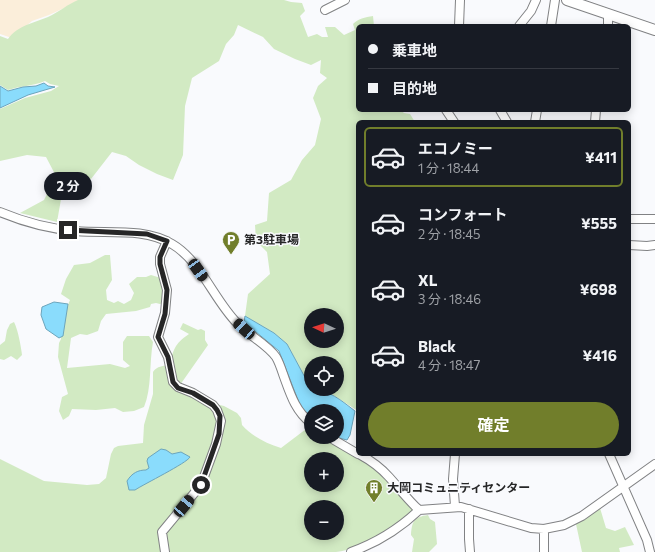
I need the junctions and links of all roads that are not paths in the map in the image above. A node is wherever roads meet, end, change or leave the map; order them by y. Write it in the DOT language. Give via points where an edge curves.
graph roads {
  1 [pos="345,0"];
  2 [pos="460,0"];
  3 [pos="536,0"];
  4 [pos="555,0"];
  5 [pos="567,0"];
  6 [pos="325,10"];
  7 [pos="608,14"];
  8 [pos="459,24"];
  9 [pos="521,24"];
  10 [pos="551,24"];
  11 [pos="608,24"];
  12 [pos="655,30"];
  13 [pos="1,214"];
  14 [pos="631,219"];
  15 [pos="655,219"];
  16 [pos="167,241"];
  17 [pos="631,245"];
  18 [pos="655,245"];
  19 [pos="304,417"];
  20 [pos="341,444"];
  21 [pos="356,453"];
  22 [pos="362,456"];
  23 [pos="455,456"];
  24 [pos="610,456"];
  25 [pos="655,464"];
  26 [pos="624,487"];
  27 [pos="455,506"];
  28 [pos="469,508"];
  29 [pos="419,510"];
  30 [pos="544,529"];
  31 [pos="165,552"];
  32 [pos="351,552"];
  33 [pos="470,552"];
  34 [pos="544,552"];
  35 [pos="650,552"];
  1 -- 6 [label="street"];
  2 -- 8 [label="street"];
  3 -- 9 [label="street"];
  4 -- 10 [label="street"];
  5 -- 7 [label="main road"];
  7 -- 11 [label="street"];
  7 -- 12 [label="main road"];
  13 -- 16 [label="street" via="57,228 141,234"];
  14 -- 15 [label="street"];
  16 -- 19 [label="street" via="192,262 237,323 276,357 292,400"];
  16 -- 31 [label="street" via="160,257 167,290 165,314 158,337 168,357 173,382 178,388 193,393 213,405 221,421 216,444 201,485 162,532"];
  17 -- 18 [label="street"];
  20 -- 21 [label="street"];
  22 -- 29 [label="street" via="384,471"];
  23 -- 27 [label="street"];
  24 -- 26 [label="street"];
  25 -- 26 [label="street"];
  26 -- 30 [label="street" via="582,516 564,525"];
  26 -- 35 [label="street"];
  27 -- 28 [label="street"];
  27 -- 29 [label="street"];
  28 -- 30 [label="street" via="531,528"];
  28 -- 33 [label="street"];
  29 -- 32 [label="street" via="395,530"];
  30 -- 34 [label="street"];
}
